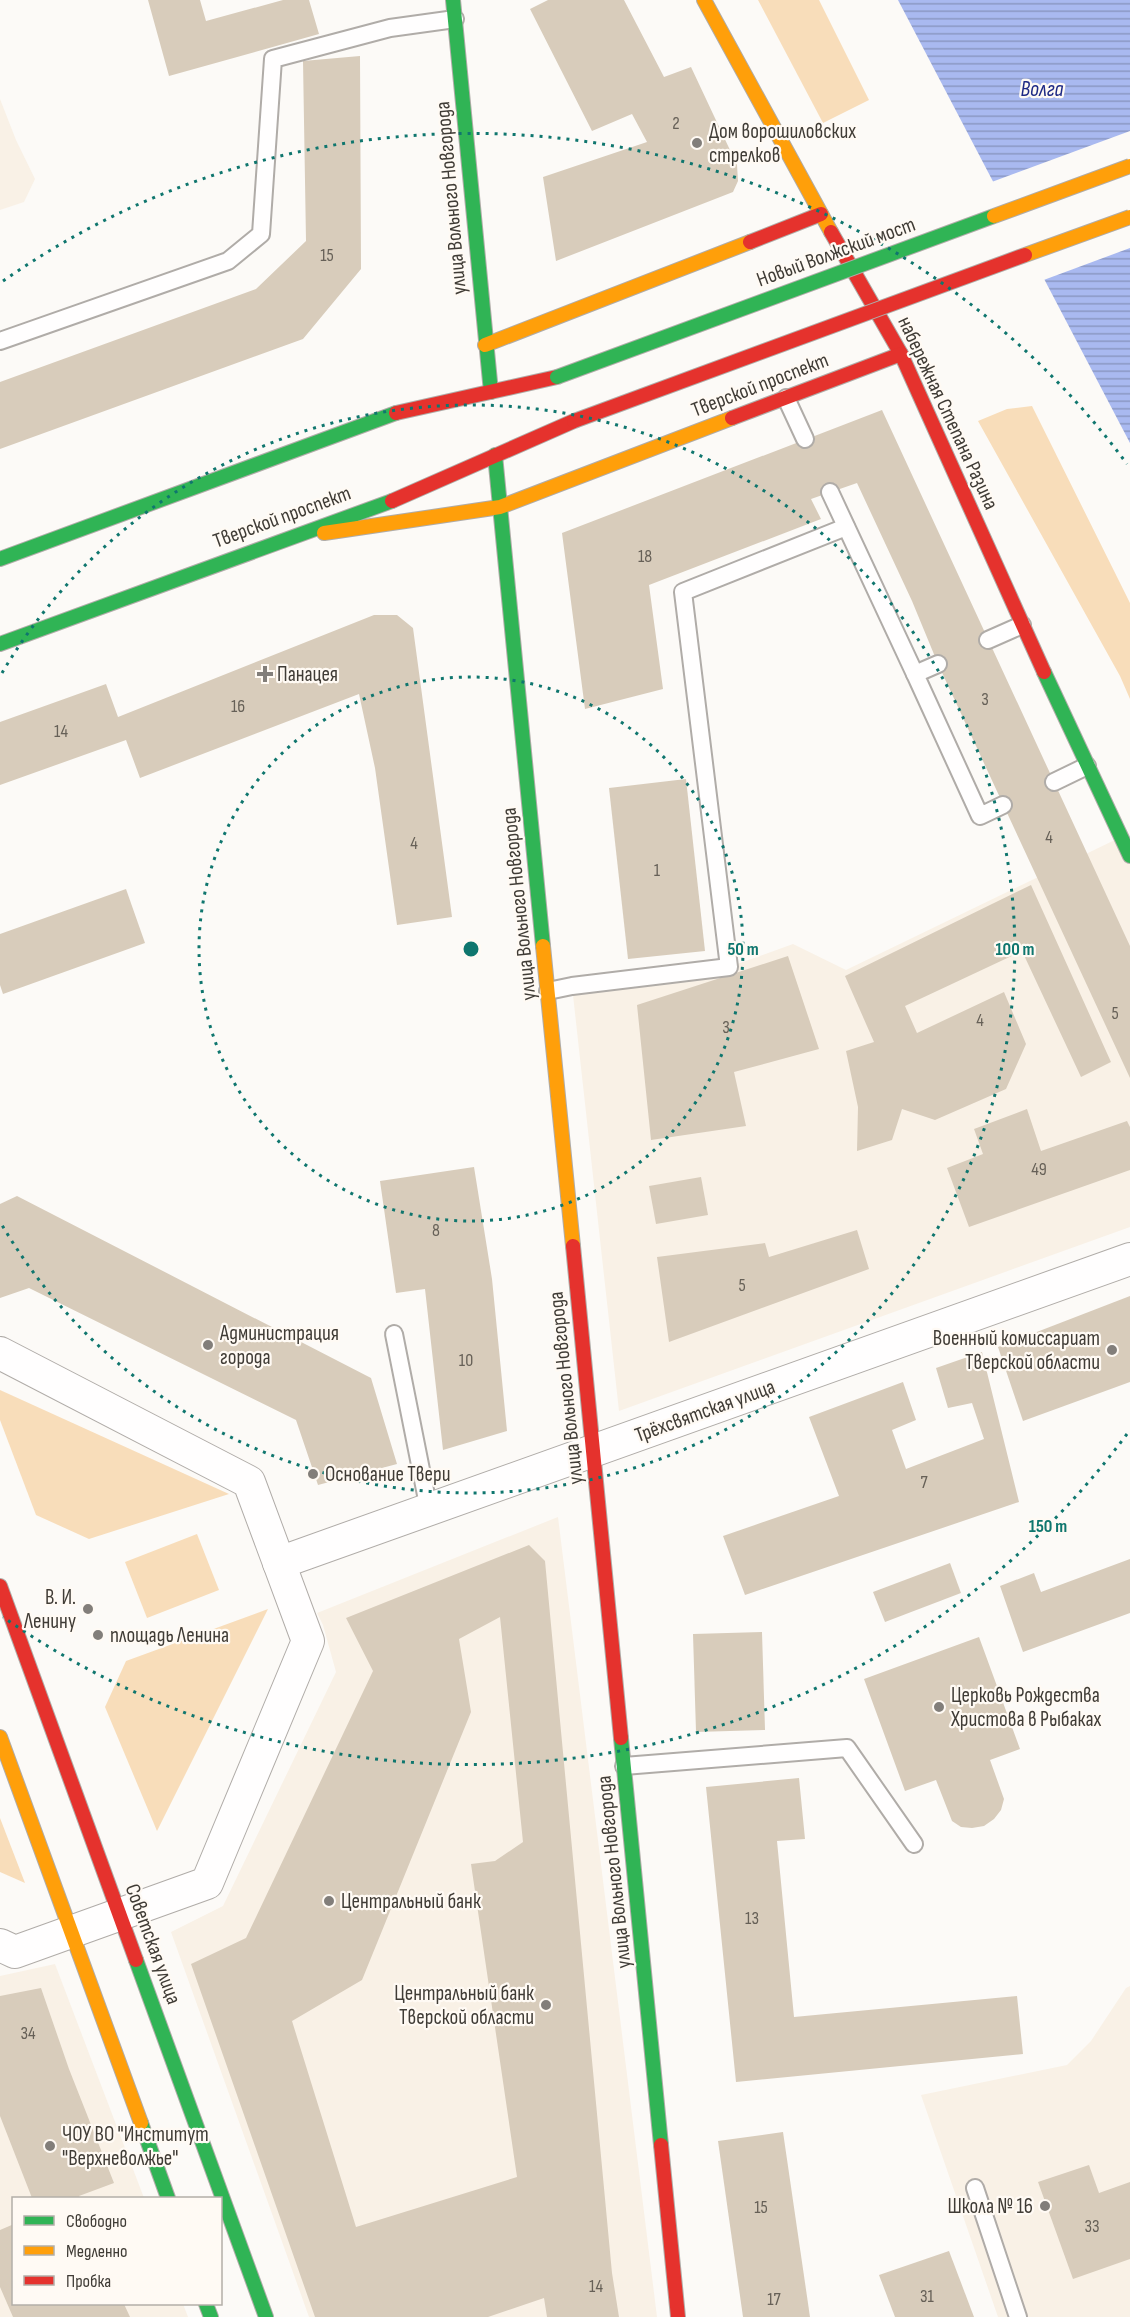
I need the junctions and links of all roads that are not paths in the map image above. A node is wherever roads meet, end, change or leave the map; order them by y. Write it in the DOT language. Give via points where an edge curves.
graph roads {
  1 [pos="453,0"];
  2 [pos="704,0"];
  3 [pos="455,19"];
  4 [pos="1130,166"];
  5 [pos="821,214"];
  6 [pos="1130,217"];
  7 [pos="0,341"];
  8 [pos="485,345"];
  9 [pos="901,354"];
  10 [pos="490,392"];
  11 [pos="786,398"];
  12 [pos="805,439"];
  13 [pos="495,455"];
  14 [pos="830,492"];
  15 [pos="500,507"];
  16 [pos="846,527"];
  17 [pos="283,539"];
  18 [pos="0,559"];
  19 [pos="1022,625"];
  20 [pos="988,640"];
  21 [pos="0,644"];
  22 [pos="938,664"];
  23 [pos="915,675"];
  24 [pos="1087,766"];
  25 [pos="1053,782"];
  26 [pos="1003,805"];
  27 [pos="1130,856"];
  28 [pos="548,991"];
  29 [pos="1130,1259"];
  30 [pos="394,1334"];
  31 [pos="0,1353"];
  32 [pos="594,1451"];
  33 [pos="429,1510"];
  34 [pos="279,1563"];
  35 [pos="0,1586"];
  36 [pos="0,1737"];
  37 [pos="624,1766"];
  38 [pos="914,1844"];
  39 [pos="119,1915"];
  40 [pos="71,1932"];
  41 [pos="0,1945"];
  42 [pos="975,2188"];
  43 [pos="167,2197"];
  44 [pos="266,2317"];
  45 [pos="678,2317"];
  46 [pos="1018,2317"];
  1 -- 3 [label="street, улица Вольного Новгорода"];
  2 -- 5 [label="street, набережная Степана Разина"];
  3 -- 7 [label="lane" via="390,28 273,59 261,234 228,261"];
  3 -- 8 [label="street, улица Вольного Новгорода"];
  4 -- 10 [label="street, Новый Волжский мост, bridge" via="557,377"];
  5 -- 8 [label="street"];
  5 -- 9 [label="street, набережная Степана Разина"];
  6 -- 13 [label="street, Тверской проспект, bridge" via="574,421"];
  8 -- 10 [label="street, улица Вольного Новгорода"];
  9 -- 11 [label="street, Тверской проспект"];
  9 -- 19 [label="street, набережная Степана Разина"];
  10 -- 18 [label="street" via="390,414"];
  11 -- 12 [label="lane"];
  11 -- 15 [label="street, Тверской проспект"];
  13 -- 15 [label="street, улица Вольного Новгорода"];
  13 -- 17 [label="street, Тверской проспект" via="415,492"];
  14 -- 16 [label="lane"];
  15 -- 17 [label="street, Тверской проспект"];
  15 -- 28 [label="street, улица Вольного Новгорода"];
  16 -- 23 [label="lane"];
  16 -- 28 [label="lane" via="683,592 729,967"];
  17 -- 21 [label="street, Тверской проспект"];
  19 -- 20 [label="lane"];
  19 -- 24 [label="street, набережная Степана Разина"];
  22 -- 23 [label="lane"];
  23 -- 26 [label="lane" via="980,816"];
  24 -- 25 [label="lane"];
  24 -- 27 [label="street, набережная Степана Разина"];
  28 -- 32 [label="street, улица Вольного Новгорода"];
  29 -- 32 [label="street, Трёхсвятская улица"];
  30 -- 33 [label="lane"];
  31 -- 34 [label="street" via="249,1482"];
  32 -- 33 [label="street, Трёхсвятская улица"];
  32 -- 37 [label="street, улица Вольного Новгорода"];
  33 -- 34 [label="street, Трёхсвятская улица"];
  34 -- 39 [label="street" via="308,1641 207,1883"];
  35 -- 39 [label="street, Советская улица"];
  36 -- 40 [label="street"];
  37 -- 38 [label="lane" via="847,1748"];
  37 -- 45 [label="street, улица Вольного Новгорода"];
  39 -- 40 [label="street"];
  39 -- 44 [label="street, Советская улица"];
  40 -- 41 [label="street" via="15,1952"];
  40 -- 43 [label="street"];
  42 -- 46 [label="lane"];
}
